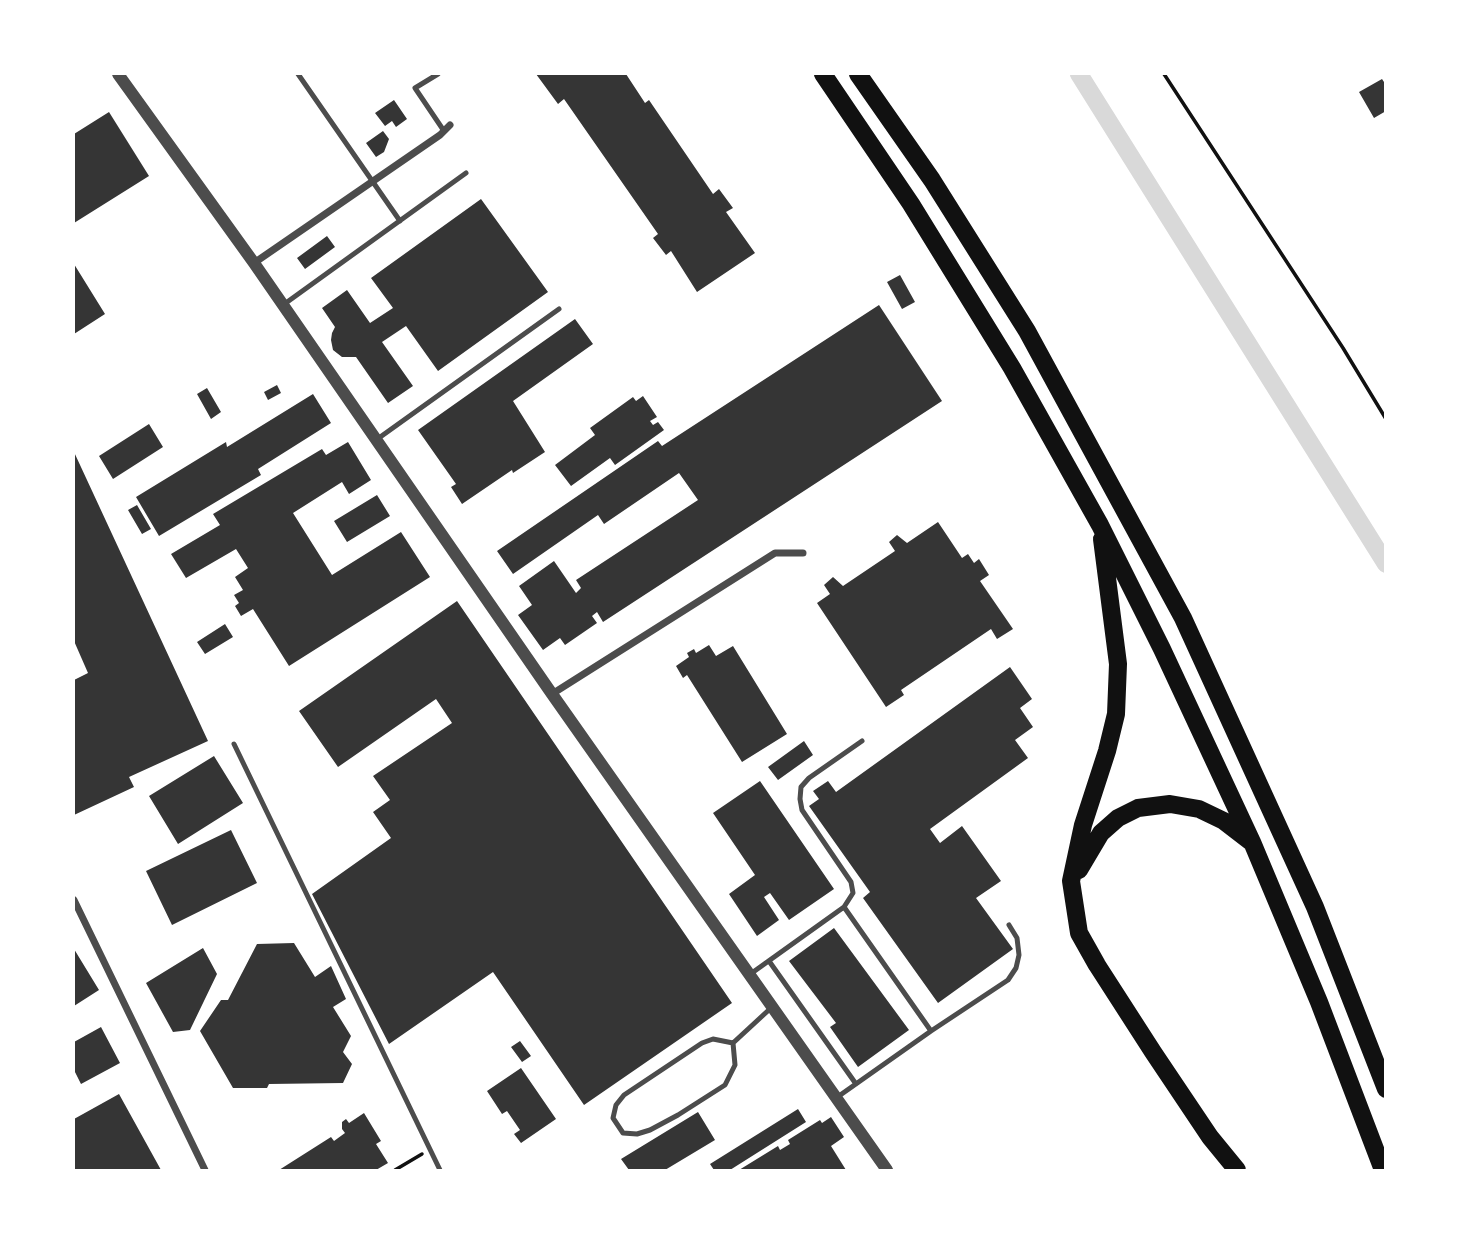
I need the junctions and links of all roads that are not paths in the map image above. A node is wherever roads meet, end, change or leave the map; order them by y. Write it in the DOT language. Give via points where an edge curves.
graph roads {
  1 [pos="118,74"];
  2 [pos="298,74"];
  3 [pos="438,74"];
  4 [pos="823,74"];
  5 [pos="859,74"];
  6 [pos="447,128"];
  7 [pos="466,173"];
  8 [pos="373,181"];
  9 [pos="400,221"];
  10 [pos="254,263"];
  11 [pos="283,305"];
  12 [pos="559,309"];
  13 [pos="376,440"];
  14 [pos="1100,525"];
  15 [pos="803,553"];
  16 [pos="552,694"];
  17 [pos="862,741"];
  18 [pos="234,744"];
  19 [pos="1252,842"];
  20 [pos="1071,881"];
  21 [pos="74,900"];
  22 [pos="844,907"];
  23 [pos="1009,925"];
  24 [pos="769,961"];
  25 [pos="749,975"];
  26 [pos="772,1007"];
  27 [pos="931,1031"];
  28 [pos="733,1043"];
  29 [pos="856,1084"];
  30 [pos="1385,1089"];
  31 [pos="836,1098"];
  32 [pos="205,1171"];
  33 [pos="440,1171"];
  34 [pos="887,1171"];
  35 [pos="1237,1171"];
  36 [pos="1383,1171"];
  1 -- 10 [label="street"];
  2 -- 8 [label="lane"];
  3 -- 6 [label="lane" via="415,88"];
  4 -- 14 [label="highway" via="911,204 1012,368"];
  5 -- 30 [label="highway" via="1027,331 1183,618 1315,907"];
  6 -- 8 [label="street"];
  7 -- 9 [label="lane"];
  8 -- 9 [label="lane"];
  8 -- 10 [label="street"];
  9 -- 11 [label="lane"];
  10 -- 11 [label="street"];
  11 -- 13 [label="street"];
  12 -- 13 [label="lane"];
  13 -- 16 [label="street"];
  14 -- 19 [label="highway"];
  14 -- 20 [label="highway" via="1118,664 1116,713"];
  15 -- 16 [label="street" via="775,553"];
  16 -- 25 [label="street"];
  17 -- 22 [label="lane" via="809,778 800,799 802,810 851,882 853,893"];
  18 -- 33 [label="lane"];
  19 -- 20 [label="highway" via="1199,809 1170,804 1138,808 1101,833"];
  19 -- 36 [label="highway"];
  20 -- 35 [label="highway" via="1079,933 1097,965"];
  21 -- 32 [label="street"];
  22 -- 24 [label="lane"];
  22 -- 27 [label="lane"];
  23 -- 27 [label="lane" via="1019,955 1008,980"];
  24 -- 25 [label="lane"];
  24 -- 29 [label="lane"];
  25 -- 26 [label="street"];
  26 -- 28 [label="lane"];
  26 -- 31 [label="street"];
  27 -- 29 [label="lane"];
  28 -- 28 [label="lane" via="735,1065 725,1085 650,1130 622,1133 613,1118 624,1095 702,1043 713,1039"];
  29 -- 31 [label="lane"];
  31 -- 34 [label="street"];
}
